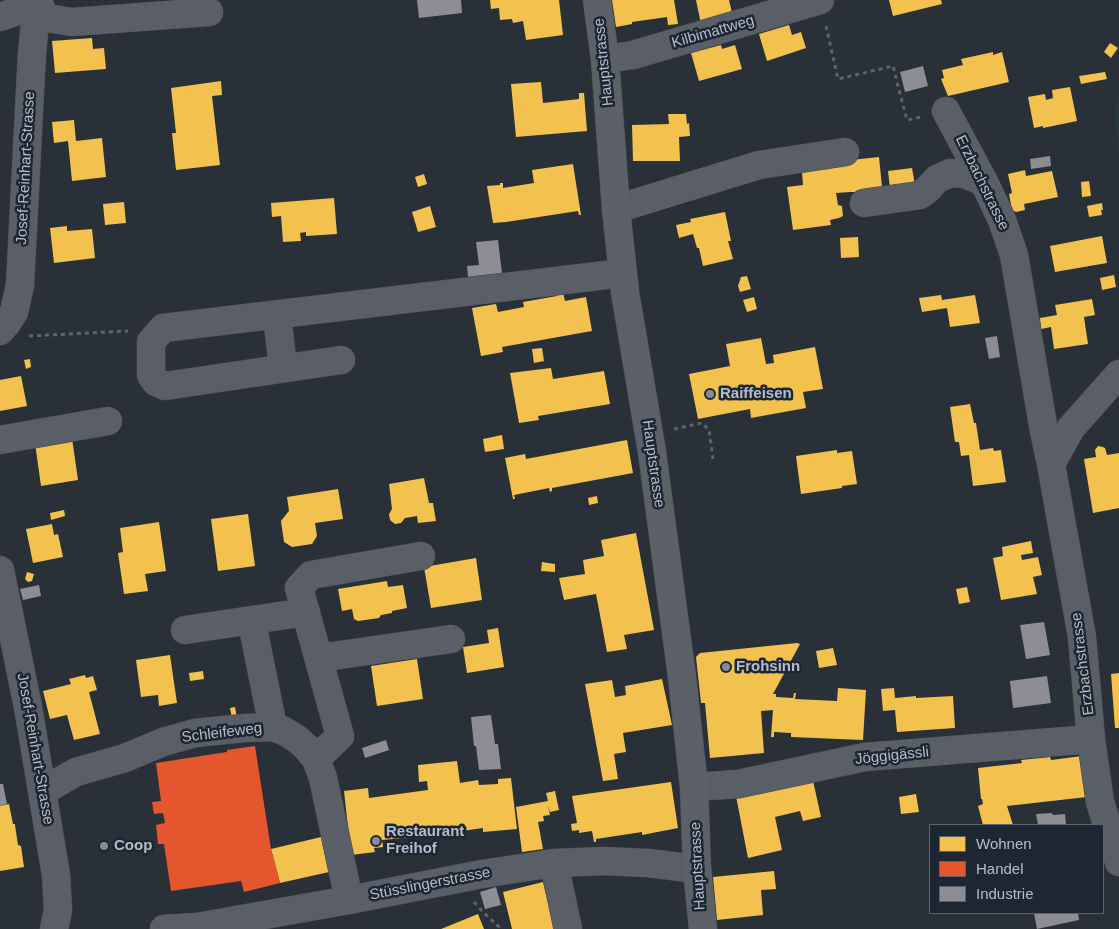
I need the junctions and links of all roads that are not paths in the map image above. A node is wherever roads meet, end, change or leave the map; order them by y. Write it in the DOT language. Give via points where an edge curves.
graph roads {
  1 [pos="597,0"];
  2 [pos="820,0"];
  3 [pos="37,1"];
  4 [pos="209,12"];
  5 [pos="0,17"];
  6 [pos="605,59"];
  7 [pos="946,111"];
  8 [pos="844,152"];
  9 [pos="984,182"];
  10 [pos="864,203"];
  11 [pos="616,209"];
  12 [pos="623,273"];
  13 [pos="277,315"];
  14 [pos="12,333"];
  15 [pos="341,360"];
  16 [pos="282,368"];
  17 [pos="1119,374"];
  18 [pos="108,421"];
  19 [pos="0,440"];
  20 [pos="1051,464"];
  21 [pos="421,556"];
  22 [pos="0,570"];
  23 [pos="306,612"];
  24 [pos="185,630"];
  25 [pos="254,633"];
  26 [pos="451,639"];
  27 [pos="319,658"];
  28 [pos="273,727"];
  29 [pos="1091,738"];
  30 [pos="316,759"];
  31 [pos="694,788"];
  32 [pos="43,791"];
  33 [pos="554,862"];
  34 [pos="1119,862"];
  35 [pos="697,869"];
  36 [pos="349,900"];
  37 [pos="54,929"];
  38 [pos="164,929"];
  39 [pos="568,929"];
  40 [pos="703,929"];
  1 -- 6 [label="main road, Hauptstrasse"];
  2 -- 6 [label="street, Kilbimattweg" via="633,55"];
  3 -- 4 [label="street" via="47,18 72,22"];
  3 -- 5 [label="street"];
  3 -- 14 [label="street, Josef-Reinhart-Strasse" via="20,285"];
  6 -- 11 [label="main road, Hauptstrasse"];
  7 -- 9 [label="street, Erzbachstrasse"];
  8 -- 11 [label="street" via="759,166"];
  9 -- 10 [label="street" via="965,174 950,173 914,196"];
  9 -- 20 [label="street, Erzbachstrasse" via="1014,256"];
  11 -- 12 [label="main road, Hauptstrasse"];
  12 -- 13 [label="street"];
  12 -- 31 [label="main road, Hauptstrasse" via="649,434"];
  13 -- 16 [label="street"];
  13 -- 16 [label="street" via="163,328 151,342 151,375 165,386"];
  15 -- 16 [label="street"];
  17 -- 20 [label="street" via="1071,428"];
  18 -- 19 [label="street"];
  20 -- 29 [label="street, Erzbachstrasse" via="1082,637"];
  21 -- 23 [label="street" via="311,575 299,588"];
  22 -- 32 [label="street, Josef-Reinhart-Strasse"];
  23 -- 24 [label="street"];
  23 -- 27 [label="street"];
  25 -- 28 [label="street"];
  26 -- 27 [label="street"];
  27 -- 30 [label="street" via="340,736"];
  28 -- 30 [label="street, Schleifeweg" via="297,739"];
  28 -- 32 [label="street, Schleifeweg" via="195,733 76,772"];
  29 -- 31 [label="street, Jöggigässli" via="865,757 738,784"];
  29 -- 34 [label="street, Erzbachstrasse" via="1100,802"];
  30 -- 36 [label="street, Schleifeweg"];
  31 -- 35 [label="main road, Hauptstrasse"];
  32 -- 37 [label="street, Josef-Reinhart-Strasse" via="56,875 58,910"];
  33 -- 35 [label="street, Stüsslingerstrasse" via="648,863"];
  33 -- 36 [label="street, Stüsslingerstrasse"];
  33 -- 39 [label="street"];
  35 -- 40 [label="main road, Hauptstrasse"];
  36 -- 38 [label="street, Stüsslingerstrasse" via="198,927"];
}
